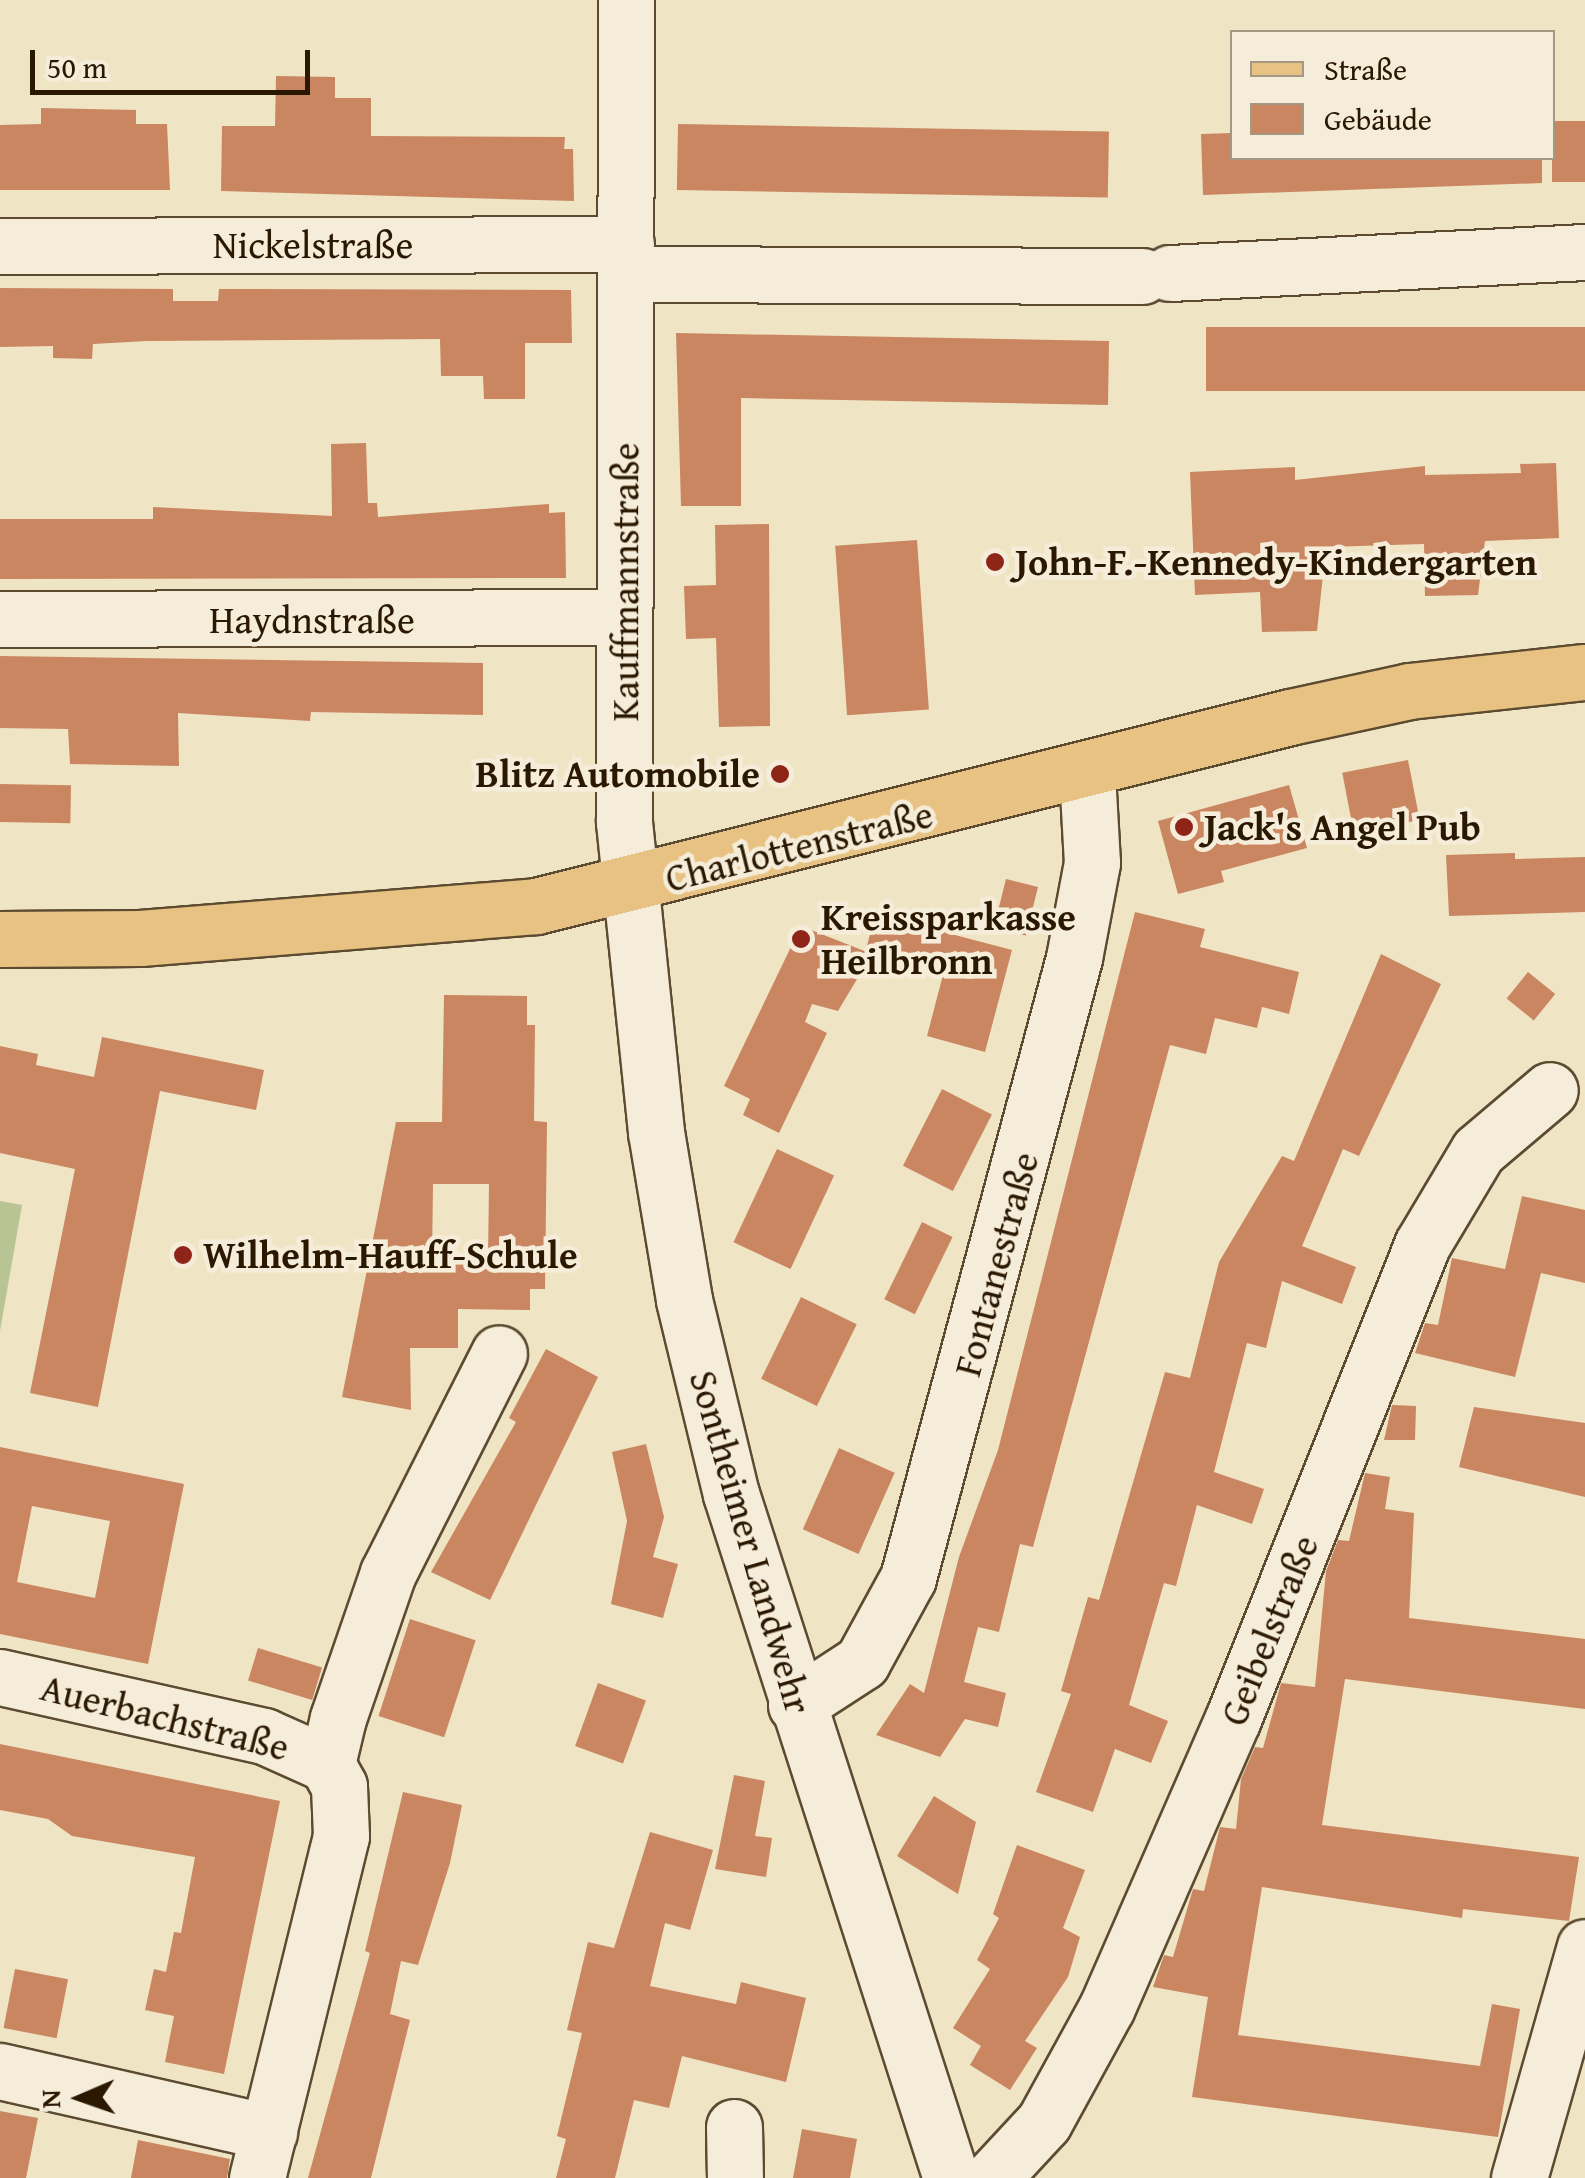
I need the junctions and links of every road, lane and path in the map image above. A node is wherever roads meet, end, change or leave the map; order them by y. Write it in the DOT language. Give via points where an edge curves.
graph roads {
  1 [pos="626,0"];
  2 [pos="0,246"];
  3 [pos="1585,252"];
  4 [pos="626,259"];
  5 [pos="624,617"];
  6 [pos="0,619"];
  7 [pos="1585,672"];
  8 [pos="1086,774"];
  9 [pos="626,889"];
  10 [pos="0,939"];
  11 [pos="1550,1090"];
  12 [pos="499,1353"];
  13 [pos="0,1677"];
  14 [pos="796,1704"];
  15 [pos="327,1764"];
  16 [pos="1585,1946"];
  17 [pos="0,2071"];
  18 [pos="263,2155"];
  19 [pos="950,2178"];
  20 [pos="992,2178"];
  21 [pos="1519,2178"];
  1 -- 4 [label="street, Kauffmannstraße"];
  2 -- 4 [label="street, Nickelstraße"];
  3 -- 4 [label="street" via="1156,274"];
  4 -- 5 [label="street, Kauffmannstraße"];
  5 -- 6 [label="street, Haydnstraße"];
  5 -- 9 [label="street, Kauffmannstraße"];
  7 -- 8 [label="main road, Charlottenstraße" via="1392,694"];
  8 -- 9 [label="main road, Charlottenstraße"];
  8 -- 14 [label="street, Fontanestraße" via="1092,863 1074,958 908,1578 862,1662 846,1679"];
  9 -- 10 [label="main road, Charlottenstraße" via="441,918"];
  9 -- 14 [label="street, Sontheimer Landwehr" via="684,1300 731,1494"];
  11 -- 20 [label="street, Geibelstraße" via="1478,1150 1422,1246 1233,1719 1107,2006 1044,2122"];
  12 -- 15 [label="street" via="388,1573"];
  13 -- 15 [label="street, Auerbachstraße" via="264,1736"];
  14 -- 19 [label="street, Sontheimer Landwehr"];
  15 -- 18 [label="street" via="339,1786 341,1836"];
  16 -- 21 [label="street"];
  17 -- 18 [label="street"];
}
